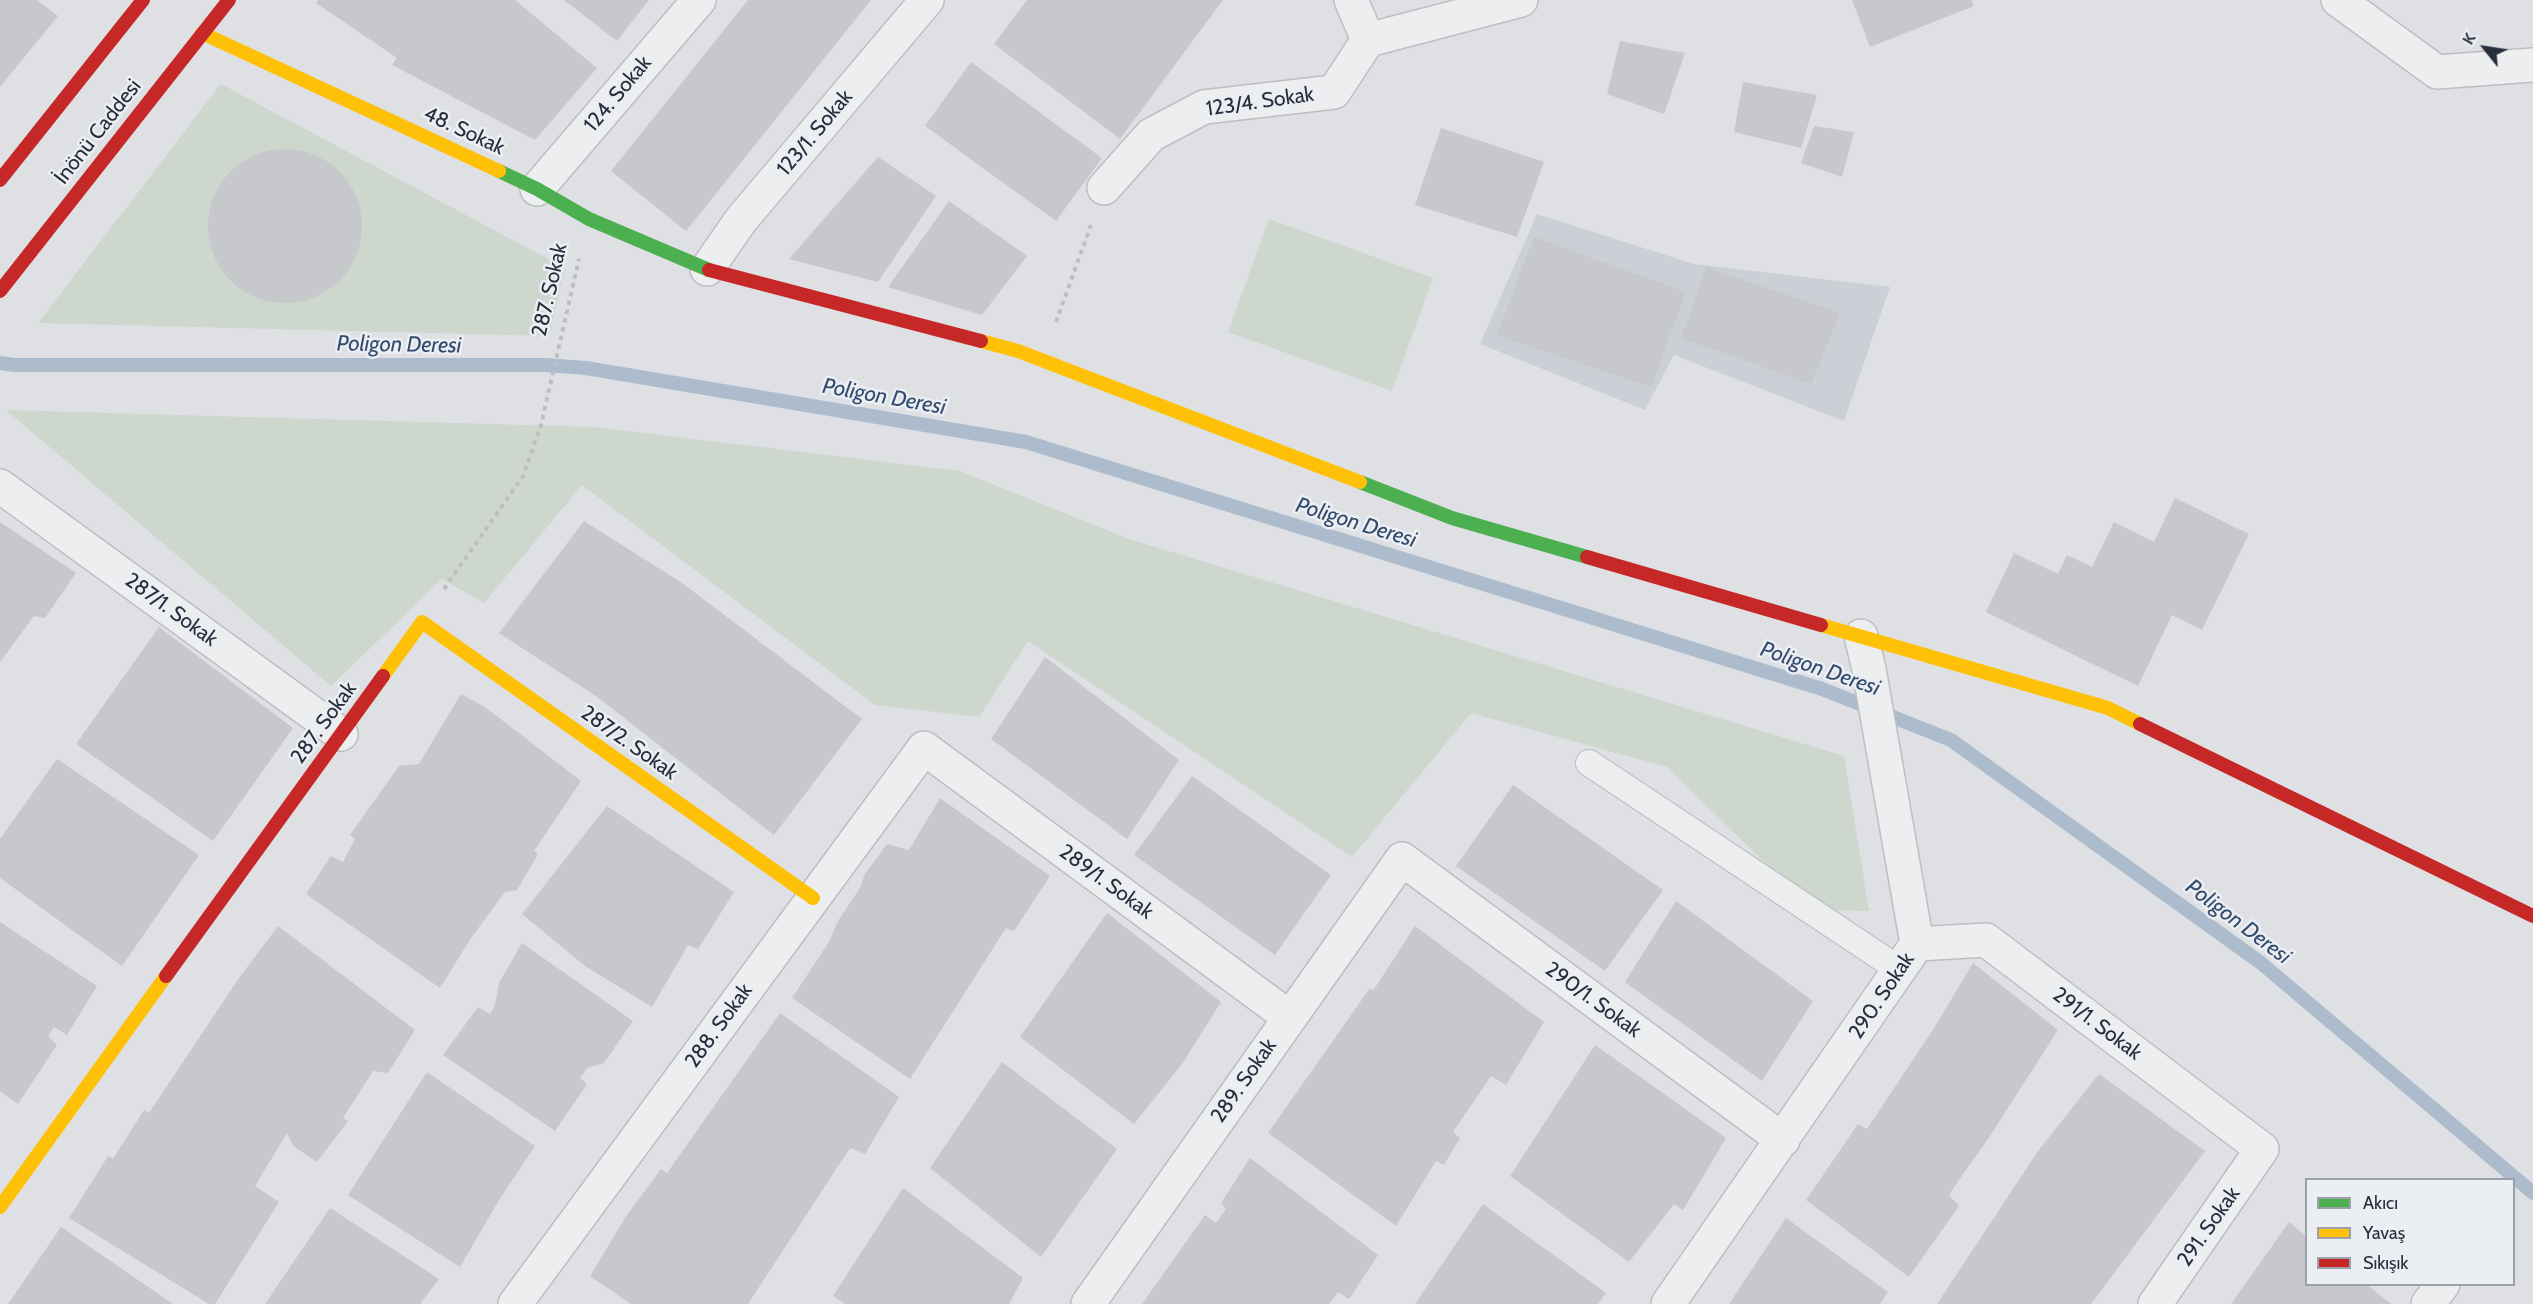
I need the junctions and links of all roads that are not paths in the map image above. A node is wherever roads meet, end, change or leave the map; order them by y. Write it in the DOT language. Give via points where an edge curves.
graph roads {
  1 [pos="143,0"];
  2 [pos="229,0"];
  3 [pos="699,0"];
  4 [pos="927,0"];
  5 [pos="1351,0"];
  6 [pos="1521,0"];
  7 [pos="2338,0"];
  8 [pos="202,33"];
  9 [pos="1368,40"];
  10 [pos="2533,65"];
  11 [pos="0,180"];
  12 [pos="1104,188"];
  13 [pos="537,189"];
  14 [pos="707,269"];
  15 [pos="0,291"];
  16 [pos="0,486"];
  17 [pos="422,622"];
  18 [pos="1861,636"];
  19 [pos="341,734"];
  20 [pos="924,748"];
  21 [pos="1589,763"];
  22 [pos="1402,859"];
  23 [pos="813,898"];
  24 [pos="2533,916"];
  25 [pos="1908,957"];
  26 [pos="1289,1017"];
  27 [pos="1783,1140"];
  28 [pos="2262,1149"];
  29 [pos="0,1207"];
  30 [pos="2442,1286"];
  31 [pos="515,1304"];
  32 [pos="1088,1304"];
  33 [pos="1668,1304"];
  34 [pos="2155,1304"];
  35 [pos="2428,1304"];
  1 -- 11 [label="street"];
  2 -- 8 [label="street, İnönü Caddesi"];
  3 -- 13 [label="street, 124. Sokak"];
  4 -- 14 [label="street, 123/1. Sokak" via="741,220"];
  5 -- 9 [label="street"];
  6 -- 9 [label="street"];
  7 -- 10 [label="street" via="2437,72"];
  8 -- 13 [label="street, 48. Sokak"];
  8 -- 15 [label="street, İnönü Caddesi"];
  9 -- 12 [label="street, 123/4. Sokak" via="1334,92 1204,107 1151,135"];
  13 -- 14 [label="street, 48. Sokak" via="589,219"];
  14 -- 18 [label="street, 48. Sokak" via="1018,351 1452,518"];
  16 -- 19 [label="street, 287/1. Sokak"];
  17 -- 19 [label="street, 287. Sokak"];
  17 -- 23 [label="street, 287/2. Sokak"];
  18 -- 24 [label="street, 48. Sokak" via="2108,708"];
  18 -- 25 [label="street, 290. Sokak" via="1888,788"];
  19 -- 29 [label="street, 287. Sokak"];
  20 -- 23 [label="street, 288. Sokak"];
  20 -- 26 [label="street, 289/1. Sokak"];
  21 -- 25 [label="lane"];
  22 -- 26 [label="street, 289. Sokak"];
  22 -- 27 [label="street, 290/1. Sokak"];
  23 -- 31 [label="street, 288. Sokak"];
  25 -- 27 [label="street, 290. Sokak"];
  25 -- 28 [label="street, 291/1. Sokak" via="1986,940"];
  26 -- 32 [label="street, 289. Sokak"];
  27 -- 33 [label="street, 290. Sokak"];
  28 -- 34 [label="street, 291. Sokak"];
  30 -- 35 [label="street"];
}
